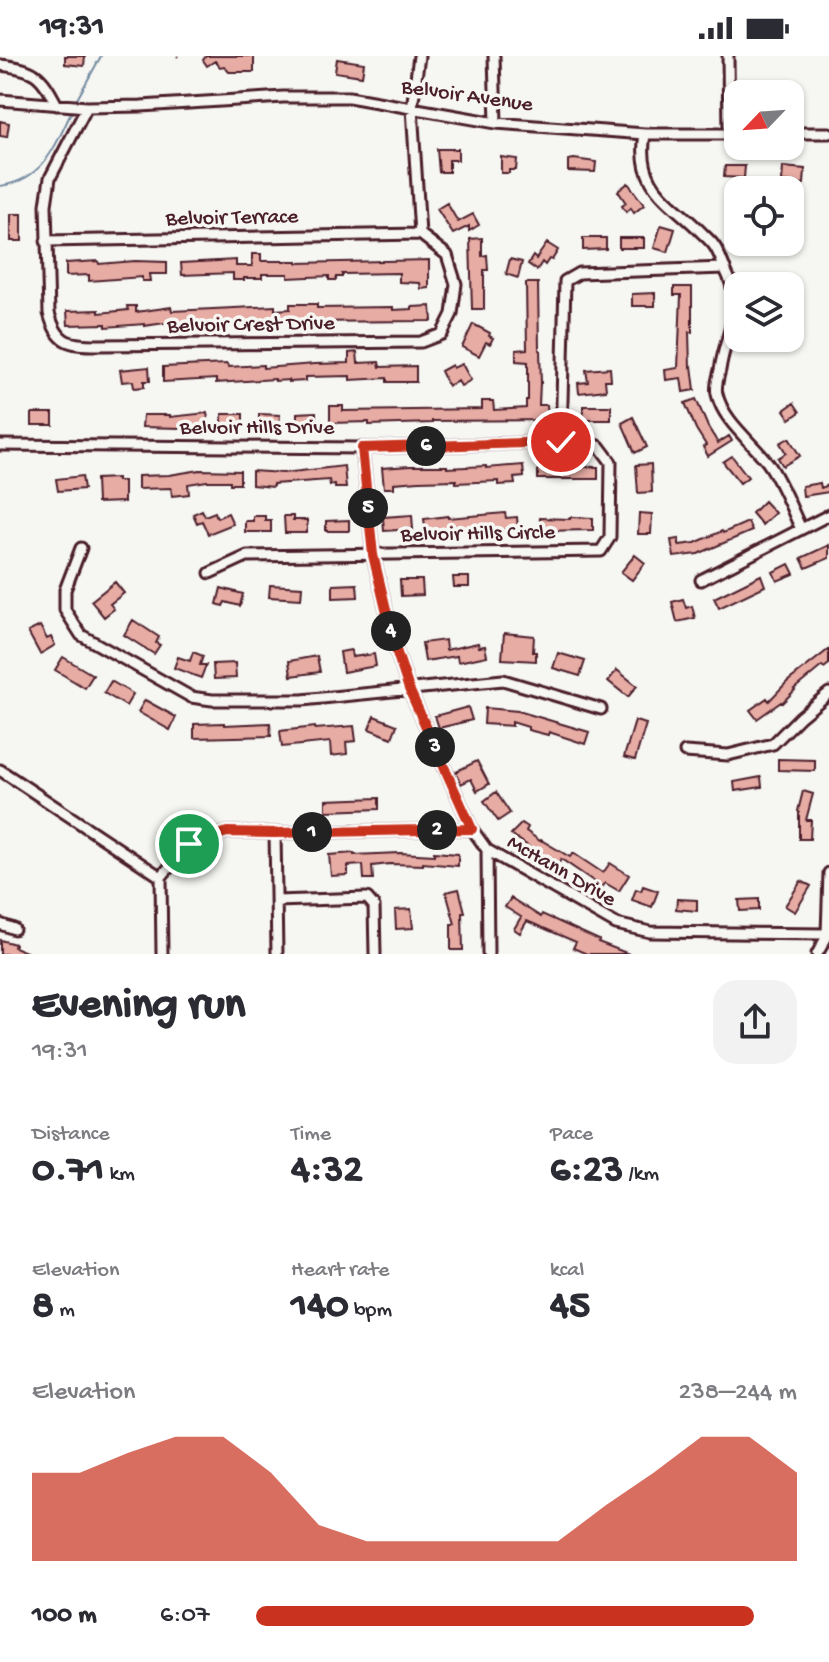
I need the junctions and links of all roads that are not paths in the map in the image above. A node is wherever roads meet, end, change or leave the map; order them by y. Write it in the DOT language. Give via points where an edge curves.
graph roads {
  1 [pos="419,56"];
  2 [pos="494,56"];
  3 [pos="728,56"];
  4 [pos="0,65"];
  5 [pos="730,80"];
  6 [pos="0,100"];
  7 [pos="57,105"];
  8 [pos="87,107"];
  9 [pos="412,108"];
  10 [pos="496,123"];
  11 [pos="804,133"];
  12 [pos="829,133"];
  13 [pos="645,134"];
  14 [pos="724,134"];
  15 [pos="420,234"];
  16 [pos="46,241"];
  17 [pos="725,268"];
  18 [pos="561,442"];
  19 [pos="0,445"];
  20 [pos="362,448"];
  21 [pos="829,515"];
  22 [pos="801,529"];
  23 [pos="81,548"];
  24 [pos="373,555"];
  25 [pos="210,573"];
  26 [pos="701,580"];
  27 [pos="409,689"];
  28 [pos="829,693"];
  29 [pos="601,709"];
  30 [pos="685,752"];
  31 [pos="0,770"];
  32 [pos="472,829"];
  33 [pos="275,833"];
  34 [pos="487,850"];
  35 [pos="829,873"];
  36 [pos="161,877"];
  37 [pos="276,901"];
  38 [pos="0,924"];
  39 [pos="14,929"];
  40 [pos="828,933"];
  41 [pos="162,954"];
  42 [pos="277,954"];
  43 [pos="375,954"];
  44 [pos="488,954"];
  45 [pos="817,954"];
  1 -- 9 [label="street"];
  2 -- 10 [label="street"];
  3 -- 5 [label="street"];
  4 -- 7 [label="street" via="25,68 39,77"];
  6 -- 7 [label="street, Belvoir Avenue"];
  7 -- 8 [label="street, Belvoir Avenue"];
  8 -- 9 [label="street, Belvoir Avenue" via="349,97"];
  8 -- 16 [label="street, Belvoir Crest Drive" via="50,178"];
  9 -- 10 [label="street, Belvoir Avenue"];
  9 -- 15 [label="street"];
  10 -- 13 [label="street, Belvoir Avenue"];
  11 -- 12 [label="street"];
  13 -- 14 [label="street, Belvoir Avenue"];
  13 -- 17 [label="street" via="648,178 714,246"];
  15 -- 16 [label="street, Belvoir Terrace"];
  15 -- 16 [label="street, Belvoir Crest Drive" via="447,255 456,284 452,314 442,334 421,342 65,341 54,330 49,313"];
  17 -- 18 [label="street" via="579,273 565,281"];
  17 -- 22 [label="street" via="736,300 716,392 730,419 769,465"];
  18 -- 20 [label="street, Belvoir Hills Drive"];
  18 -- 24 [label="street, Belvoir Hills Circle" via="599,446 611,462 610,537 601,551"];
  19 -- 20 [label="street, Belvoir Hills Drive"];
  20 -- 24 [label="street, McHann Drive"];
  21 -- 22 [label="street"];
  22 -- 26 [label="street"];
  23 -- 27 [label="street" via="65,590 65,610 81,635 191,697 302,700"];
  24 -- 25 [label="street, Belvoir Hills Circle" via="247,556"];
  24 -- 27 [label="street, McHann Drive"];
  27 -- 29 [label="street" via="503,680"];
  27 -- 32 [label="street, McHann Drive"];
  28 -- 30 [label="street" via="773,744 728,755"];
  31 -- 36 [label="street"];
  32 -- 33 [label="street"];
  32 -- 34 [label="street, McHann Drive"];
  33 -- 36 [label="street" via="227,832 189,844"];
  33 -- 37 [label="street"];
  34 -- 40 [label="street, McHann Drive" via="616,924 650,932"];
  34 -- 44 [label="street"];
  35 -- 40 [label="street"];
  36 -- 41 [label="street"];
  37 -- 42 [label="street"];
  37 -- 43 [label="street" via="367,898 374,906"];
  38 -- 39 [label="street"];
  40 -- 45 [label="street"];
}
